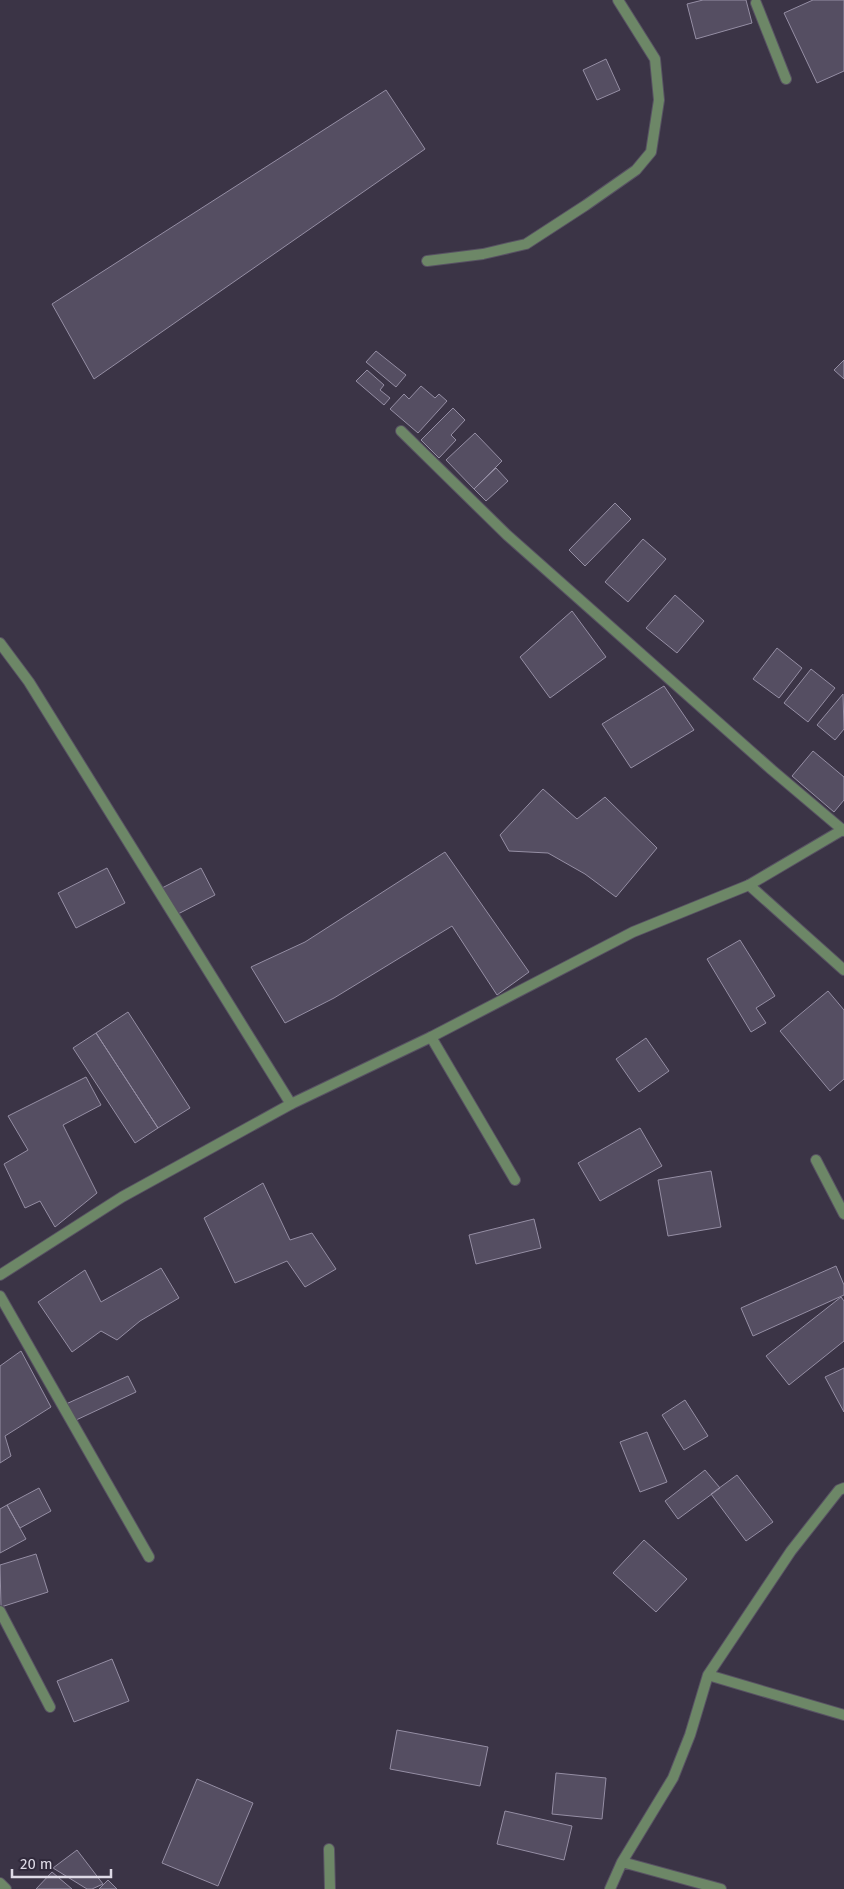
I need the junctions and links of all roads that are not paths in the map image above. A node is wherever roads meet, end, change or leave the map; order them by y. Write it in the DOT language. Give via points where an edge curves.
graph roads {
  1 [pos="618,0"];
  2 [pos="758,1"];
  3 [pos="786,79"];
  4 [pos="427,261"];
  5 [pos="401,431"];
  6 [pos="0,643"];
  7 [pos="844,830"];
  8 [pos="750,885"];
  9 [pos="844,970"];
  10 [pos="431,1037"];
  11 [pos="291,1104"];
  12 [pos="816,1160"];
  13 [pos="515,1180"];
  14 [pos="844,1214"];
  15 [pos="0,1275"];
  16 [pos="0,1296"];
  17 [pos="844,1488"];
  18 [pos="149,1557"];
  19 [pos="0,1611"];
  20 [pos="708,1675"];
  21 [pos="50,1706"];
  22 [pos="844,1715"];
  23 [pos="330,1849"];
  24 [pos="622,1862"];
  25 [pos="0,1883"];
  26 [pos="6,1889"];
  27 [pos="330,1889"];
  28 [pos="610,1889"];
  29 [pos="721,1889"];
  1 -- 4 [label="street" via="654,59 659,100 651,152 636,170 526,244 483,254"];
  2 -- 3 [label="street"];
  5 -- 7 [label="street" via="507,535"];
  6 -- 11 [label="street" via="29,682"];
  7 -- 8 [label="street"];
  8 -- 9 [label="street"];
  8 -- 10 [label="street" via="634,932"];
  10 -- 11 [label="street"];
  10 -- 13 [label="street"];
  11 -- 15 [label="street" via="122,1197"];
  12 -- 14 [label="street"];
  16 -- 18 [label="street"];
  17 -- 20 [label="street" via="839,1490 791,1551"];
  19 -- 21 [label="street"];
  20 -- 22 [label="street"];
  20 -- 24 [label="street" via="673,1778"];
  23 -- 27 [label="street"];
  24 -- 28 [label="street"];
  24 -- 29 [label="street"];
  25 -- 26 [label="street"];
}
